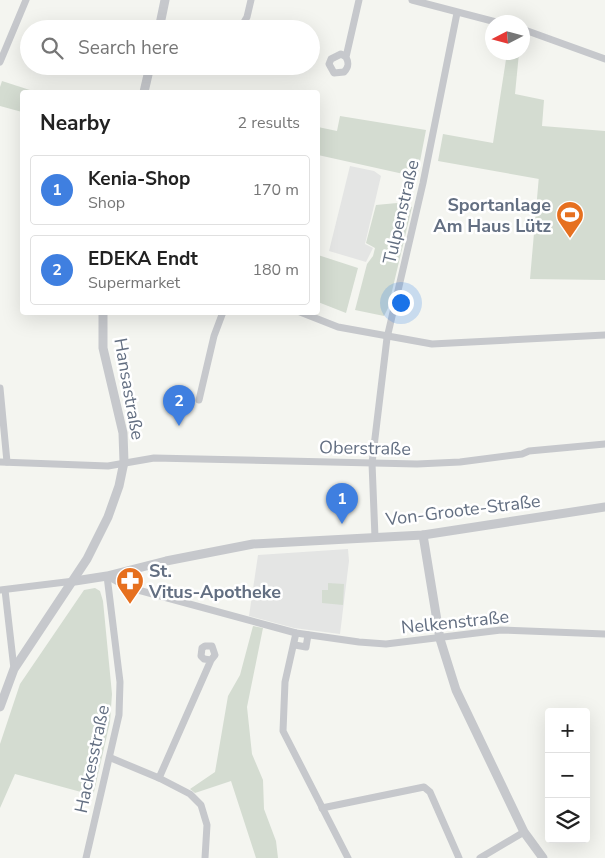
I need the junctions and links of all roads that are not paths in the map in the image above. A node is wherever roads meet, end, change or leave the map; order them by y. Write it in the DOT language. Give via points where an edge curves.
graph roads {
  1 [pos="26,0"];
  2 [pos="165,0"];
  3 [pos="251,0"];
  4 [pos="359,0"];
  5 [pos="412,0"];
  6 [pos="457,13"];
  7 [pos="485,19"];
  8 [pos="161,20"];
  9 [pos="245,20"];
  10 [pos="530,32"];
  11 [pos="346,57"];
  12 [pos="605,59"];
  13 [pos="0,62"];
  14 [pos="148,75"];
  15 [pos="144,90"];
  16 [pos="103,315"];
  17 [pos="222,315"];
  18 [pos="308,315"];
  19 [pos="605,335"];
  20 [pos="387,338"];
  21 [pos="0,388"];
  22 [pos="199,400"];
  23 [pos="605,444"];
  24 [pos="4,462"];
  25 [pos="124,462"];
  26 [pos="372,464"];
  27 [pos="605,507"];
  28 [pos="423,535"];
  29 [pos="375,536"];
  30 [pos="107,576"];
  31 [pos="75,580"];
  32 [pos="2,590"];
  33 [pos="296,633"];
  34 [pos="605,634"];
  35 [pos="308,635"];
  36 [pos="440,639"];
  37 [pos="295,645"];
  38 [pos="211,660"];
  39 [pos="14,669"];
  40 [pos="0,707"];
  41 [pos="110,758"];
  42 [pos="159,778"];
  43 [pos="322,808"];
  44 [pos="524,832"];
  45 [pos="86,858"];
  46 [pos="204,858"];
  47 [pos="348,858"];
  48 [pos="458,858"];
  49 [pos="480,858"];
  50 [pos="544,858"];
  1 -- 13 [label="street"];
  2 -- 8 [label="street"];
  3 -- 9 [label="street"];
  4 -- 11 [label="street"];
  5 -- 6 [label="street"];
  6 -- 7 [label="street"];
  6 -- 20 [label="street, Tulpenstraße" via="423,183"];
  10 -- 12 [label="street"];
  14 -- 15 [label="street"];
  16 -- 25 [label="street, Hansastraße" via="103,348 122,426"];
  17 -- 22 [label="street"];
  18 -- 20 [label="street" via="338,327"];
  19 -- 20 [label="street" via="432,344"];
  20 -- 26 [label="street, Tulpenstraße"];
  21 -- 24 [label="street"];
  23 -- 26 [label="street, Oberstraße" via="460,462"];
  24 -- 25 [label="street, Oberstraße" via="108,466"];
  25 -- 26 [label="street, Oberstraße" via="154,458"];
  25 -- 31 [label="street, Hansastraße" via="108,517"];
  26 -- 29 [label="street, Tulpenstraße"];
  27 -- 28 [label="street, Von-Groote-Straße"];
  28 -- 29 [label="street, Von-Groote-Straße"];
  28 -- 36 [label="street"];
  29 -- 30 [label="street, Von-Groote-Straße" via="253,544"];
  30 -- 31 [label="street, Von-Groote-Straße"];
  30 -- 33 [label="street, Nelkenstraße" via="126,586"];
  30 -- 41 [label="street, Hackesstraße" via="120,682 119,715"];
  31 -- 32 [label="street, Von-Groote-Straße"];
  31 -- 39 [label="street, Hansastraße"];
  32 -- 39 [label="street"];
  33 -- 35 [label="street, Nelkenstraße"];
  33 -- 37 [label="street"];
  34 -- 36 [label="street, Nelkenstraße" via="501,630"];
  35 -- 36 [label="street, Nelkenstraße" via="386,644"];
  35 -- 37 [label="street" via="306,647"];
  36 -- 44 [label="street" via="456,690"];
  37 -- 43 [label="street" via="285,682 283,731"];
  38 -- 42 [label="street"];
  39 -- 40 [label="street, Hansastraße"];
  41 -- 42 [label="street"];
  41 -- 45 [label="street, Hackesstraße"];
  42 -- 46 [label="street" via="190,794 201,805 207,825"];
  43 -- 47 [label="street"];
  43 -- 48 [label="street" via="424,787 430,792"];
  44 -- 49 [label="street"];
  44 -- 50 [label="street"];
}
